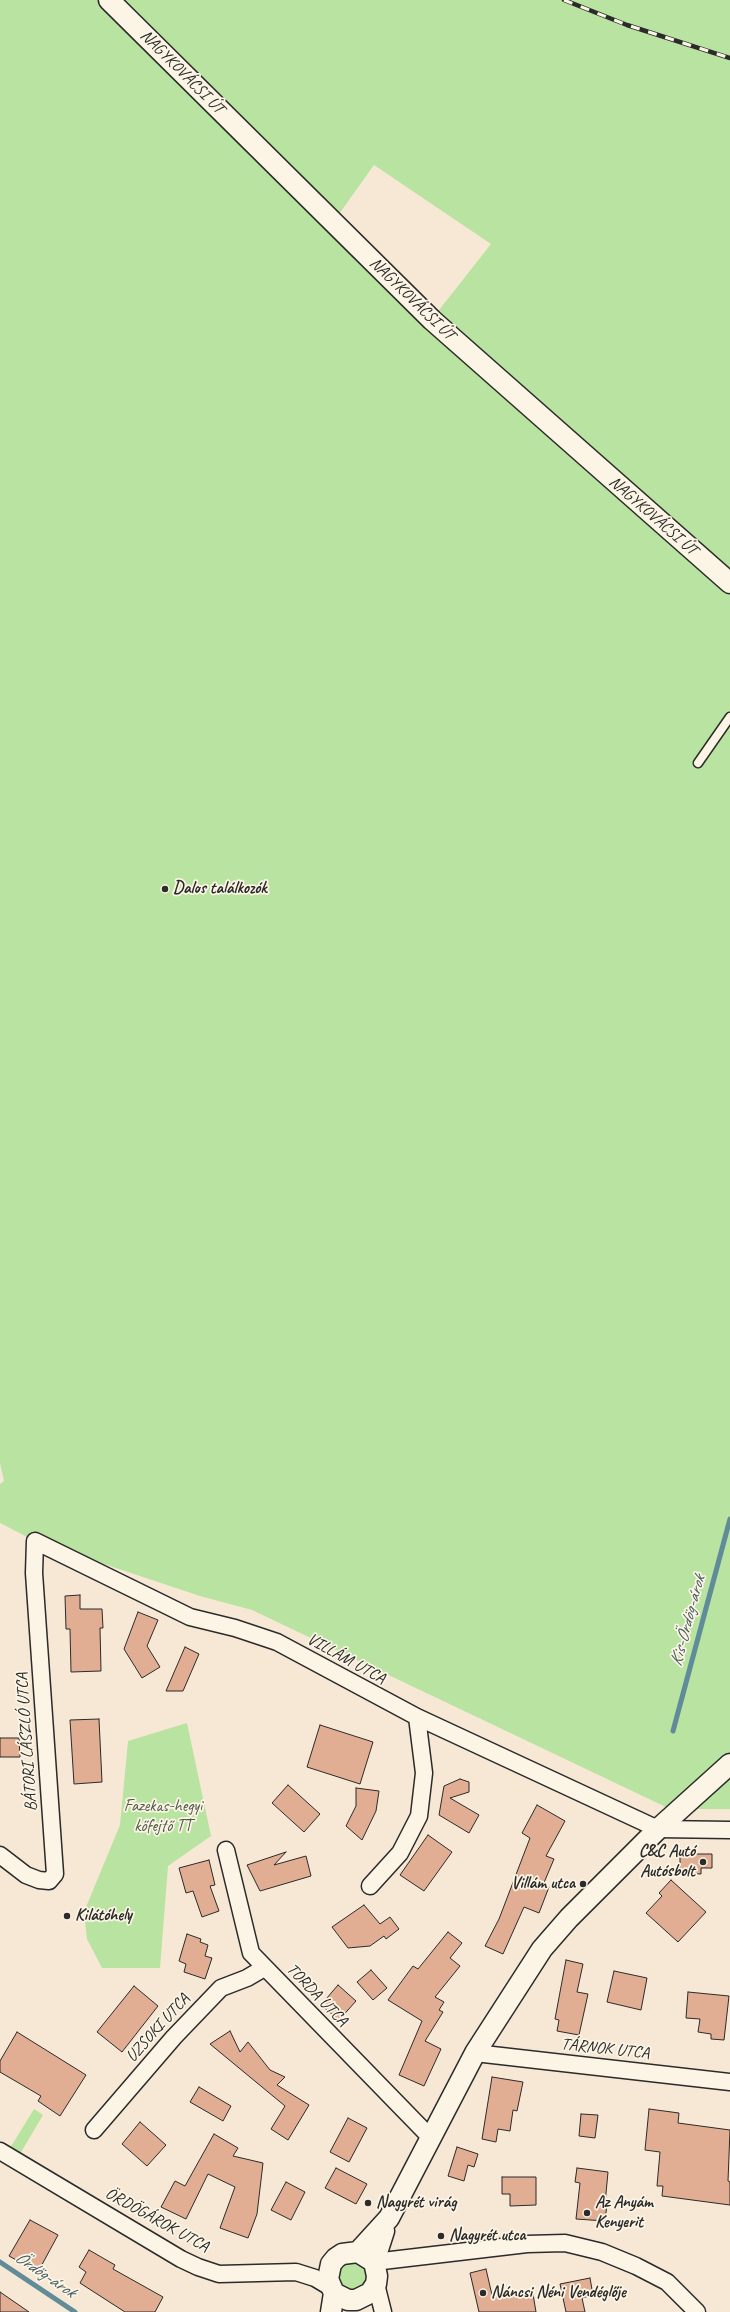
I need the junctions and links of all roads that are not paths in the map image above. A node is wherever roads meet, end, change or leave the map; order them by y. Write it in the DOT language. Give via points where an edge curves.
graph roads {
  1 [pos="109,0"];
  2 [pos="730,583"];
  3 [pos="730,717"];
  4 [pos="698,763"];
  5 [pos="35,1541"];
  6 [pos="417,1717"];
  7 [pos="730,1764"];
  8 [pos="658,1829"];
  9 [pos="730,1830"];
  10 [pos="226,1850"];
  11 [pos="0,1855"];
  12 [pos="370,1886"];
  13 [pos="264,1968"];
  14 [pos="475,2054"];
  15 [pos="730,2082"];
  16 [pos="94,2130"];
  17 [pos="431,2138"];
  18 [pos="0,2151"];
  19 [pos="389,2218"];
  20 [pos="409,2256"];
  21 [pos="374,2271"];
  22 [pos="336,2301"];
  23 [pos="382,2311"];
  24 [pos="697,2312"];
  1 -- 2 [label="street, NAGYKOVÁCSI ÚT" via="437,324"];
  3 -- 4 [label="lane"];
  5 -- 6 [label="street, VILLÁM UTCA" via="190,1617 277,1642"];
  5 -- 11 [label="street, BÁTORI LÁSZLÓ UTCA" via="34,1573 55,1874 49,1881 38,1880 26,1875"];
  6 -- 8 [label="street, VILLÁM UTCA"];
  6 -- 12 [label="street" via="424,1774 419,1816 400,1853"];
  7 -- 8 [label="street"];
  8 -- 9 [label="street"];
  8 -- 14 [label="street" via="554,1934 516,1987"];
  10 -- 13 [label="street, TORDA UTCA" via="251,1953"];
  13 -- 16 [label="street, UZSOKI UTCA" via="248,1978 221,1988 174,2037"];
  13 -- 17 [label="street, TORDA UTCA"];
  14 -- 15 [label="street, TÁRNOK UTCA"];
  14 -- 17 [label="street"];
  17 -- 19 [label="street"];
  18 -- 22 [label="street, ÖRDÖGÁROK UTCA" via="198,2267 219,2274 296,2272 315,2278"];
  19 -- 21 [label="street"];
  19 -- 21 [label="street" via="380,2241"];
  20 -- 21 [label="street"];
  20 -- 21 [label="street"];
  20 -- 24 [label="street" via="565,2243 602,2252 667,2282"];
  21 -- 22 [label="street" via="356,2300"];
  21 -- 22 [label="street" via="342,2254 331,2264 328,2279"];
  21 -- 23 [label="street"];
}
